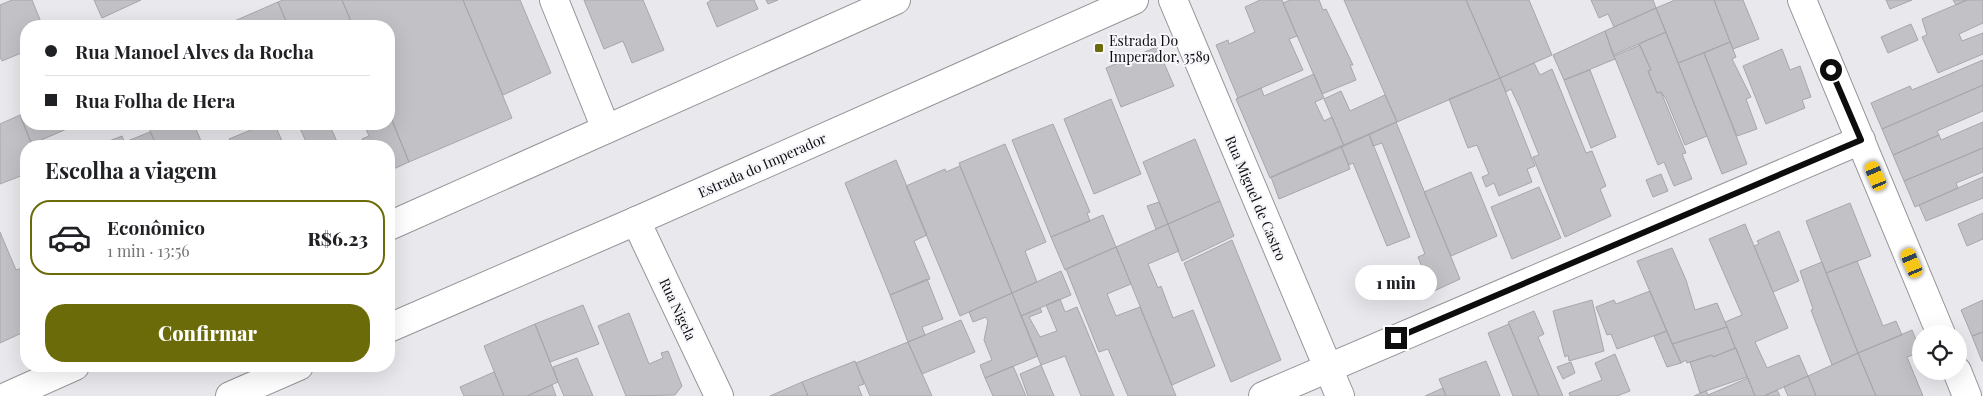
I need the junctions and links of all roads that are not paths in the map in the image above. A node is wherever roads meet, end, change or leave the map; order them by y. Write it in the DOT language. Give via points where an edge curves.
graph roads {
  1 [pos="554,0"];
  2 [pos="896,0"];
  3 [pos="1134,0"];
  4 [pos="1173,0"];
  5 [pos="1802,0"];
  6 [pos="606,129"];
  7 [pos="1861,140"];
  8 [pos="636,221"];
  9 [pos="395,223"];
  10 [pos="395,325"];
  11 [pos="1937,325"];
  12 [pos="1327,367"];
  13 [pos="62,372"];
  14 [pos="285,372"];
  15 [pos="1961,380"];
  16 [pos="8,396"];
  17 [pos="230,396"];
  18 [pos="719,396"];
  19 [pos="1263,396"];
  20 [pos="1340,396"];
  21 [pos="1967,396"];
  1 -- 6 [label="street"];
  2 -- 6 [label="street"];
  3 -- 8 [label="street, Estrada do Imperador"];
  4 -- 12 [label="street, Rua Miguel de Castro"];
  5 -- 7 [label="street"];
  6 -- 9 [label="street"];
  7 -- 11 [label="street"];
  7 -- 12 [label="street"];
  8 -- 10 [label="street, Estrada do Imperador"];
  8 -- 18 [label="street, Rua Nigela"];
  12 -- 19 [label="street"];
  12 -- 20 [label="street, Rua Miguel de Castro"];
  13 -- 16 [label="street"];
  14 -- 17 [label="street"];
  15 -- 21 [label="street"];
}
